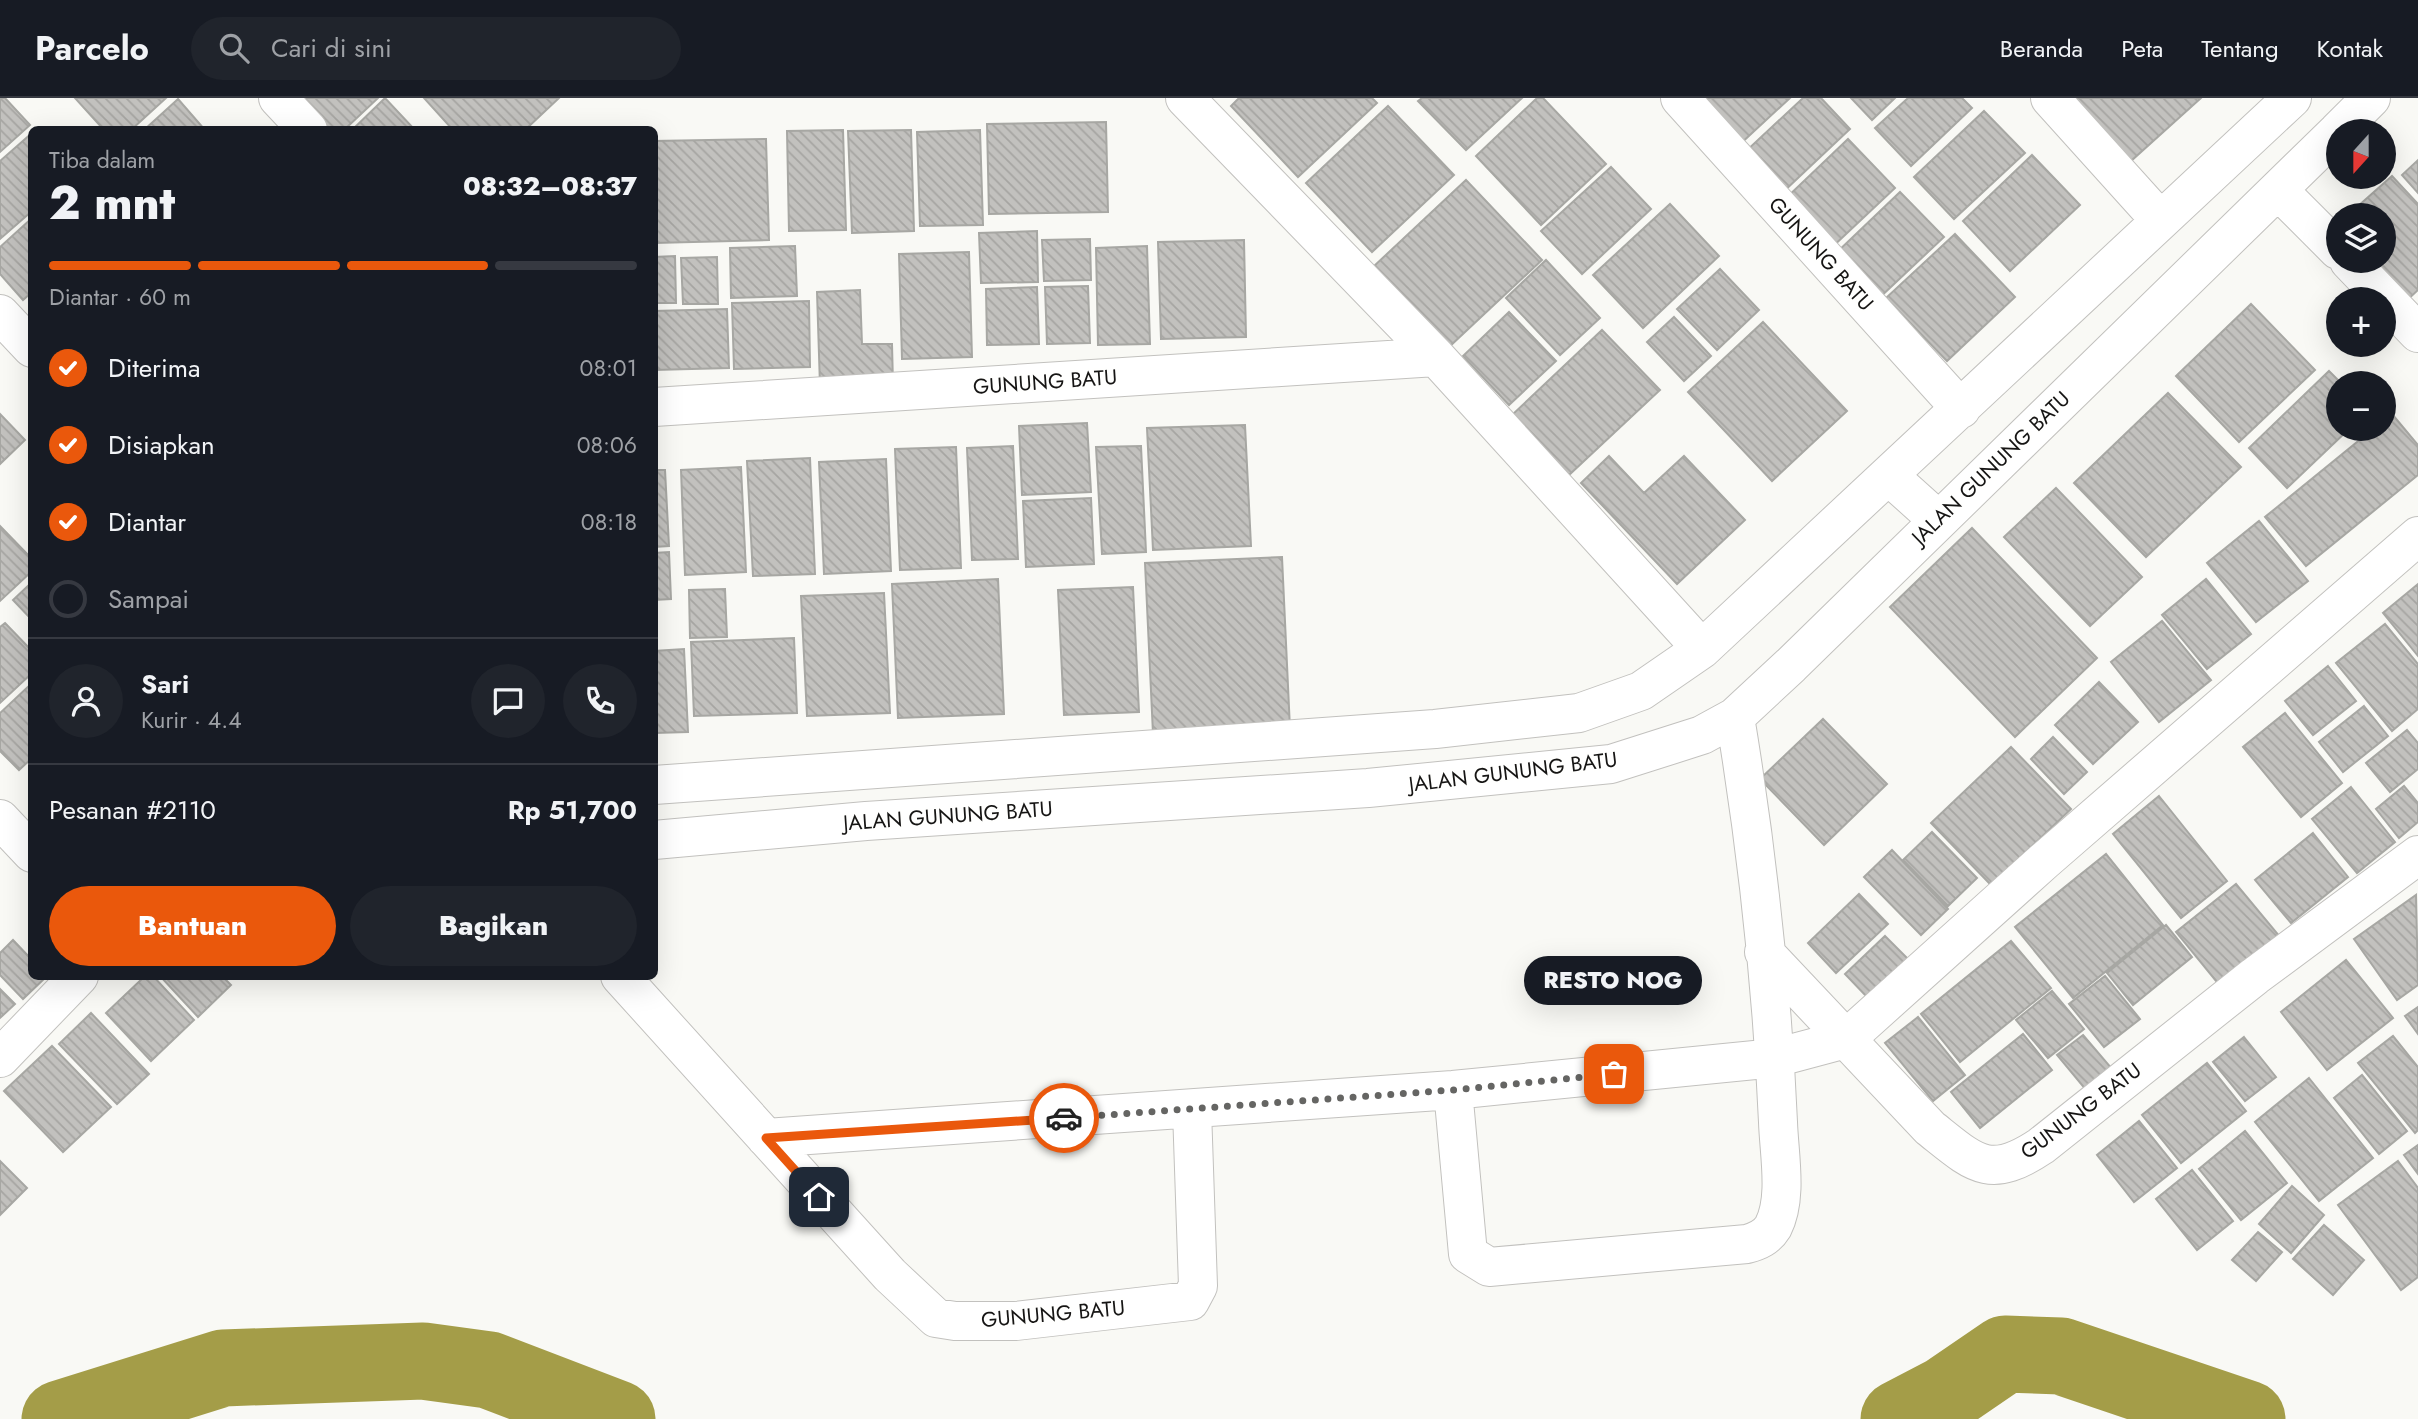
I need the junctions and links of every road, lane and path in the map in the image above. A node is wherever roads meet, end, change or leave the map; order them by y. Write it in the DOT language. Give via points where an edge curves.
graph roads {
  1 [pos="278,98"];
  2 [pos="1185,98"];
  3 [pos="1680,98"];
  4 [pos="2050,98"];
  5 [pos="2292,98"];
  6 [pos="2371,98"];
  7 [pos="2350,119"];
  8 [pos="304,126"];
  9 [pos="2326,143"];
  10 [pos="2279,191"];
  11 [pos="2160,220"];
  12 [pos="2326,238"];
  13 [pos="2360,273"];
  14 [pos="0,314"];
  15 [pos="2418,333"];
  16 [pos="28,344"];
  17 [pos="1436,356"];
  18 [pos="658,407"];
  19 [pos="1961,409"];
  20 [pos="1889,476"];
  21 [pos="1938,520"];
  22 [pos="2418,536"];
  23 [pos="1702,649"];
  24 [pos="1735,717"];
  25 [pos="1435,729"];
  26 [pos="1440,781"];
  27 [pos="658,785"];
  28 [pos="0,819"];
  29 [pos="658,840"];
  30 [pos="28,849"];
  31 [pos="2418,855"];
  32 [pos="1764,951"];
  33 [pos="75,980"];
  34 [pos="624,980"];
  35 [pos="1846,1040"];
  36 [pos="0,1058"];
  37 [pos="1775,1058"];
  38 [pos="1453,1090"];
  39 [pos="1192,1110"];
  40 [pos="766,1138"];
  1 -- 8 [label="street"];
  2 -- 17 [label="street"];
  3 -- 19 [label="street, GUNUNG BATU"];
  4 -- 11 [label="street"];
  5 -- 11 [label="street"];
  6 -- 7 [label="street, JALAN GUNUNG BATU"];
  9 -- 10 [label="street, JALAN GUNUNG BATU"];
  10 -- 12 [label="street"];
  10 -- 21 [label="street, JALAN GUNUNG BATU"];
  11 -- 19 [label="street"];
  13 -- 15 [label="street"];
  14 -- 16 [label="street"];
  17 -- 18 [label="street, GUNUNG BATU"];
  17 -- 23 [label="street"];
  19 -- 20 [label="street"];
  20 -- 21 [label="street"];
  20 -- 23 [label="street"];
  21 -- 24 [label="street, JALAN GUNUNG BATU"];
  22 -- 35 [label="street"];
  23 -- 25 [label="street" via="1642,691 1579,713"];
  24 -- 26 [label="street, JALAN GUNUNG BATU" via="1702,735 1611,764"];
  24 -- 32 [label="street" via="1750,807"];
  25 -- 26 [label="street"];
  25 -- 27 [label="street"];
  26 -- 29 [label="street, JALAN GUNUNG BATU"];
  28 -- 30 [label="street"];
  31 -- 35 [label="street, GUNUNG BATU" via="2255,976 2041,1146 2006,1166 1987,1166 1930,1128"];
  32 -- 35 [label="street, GUNUNG BATU"];
  32 -- 37 [label="street"];
  33 -- 36 [label="street"];
  34 -- 40 [label="street, GUNUNG BATU"];
  35 -- 37 [label="street"];
  37 -- 38 [label="street"];
  37 -- 38 [label="street" via="1781,1192 1773,1227 1761,1240 1497,1269 1468,1254"];
  38 -- 39 [label="street"];
  39 -- 40 [label="street"];
  39 -- 40 [label="street, GUNUNG BATU" via="1198,1286 1190,1301 1016,1321 936,1318 890,1275"];
}
